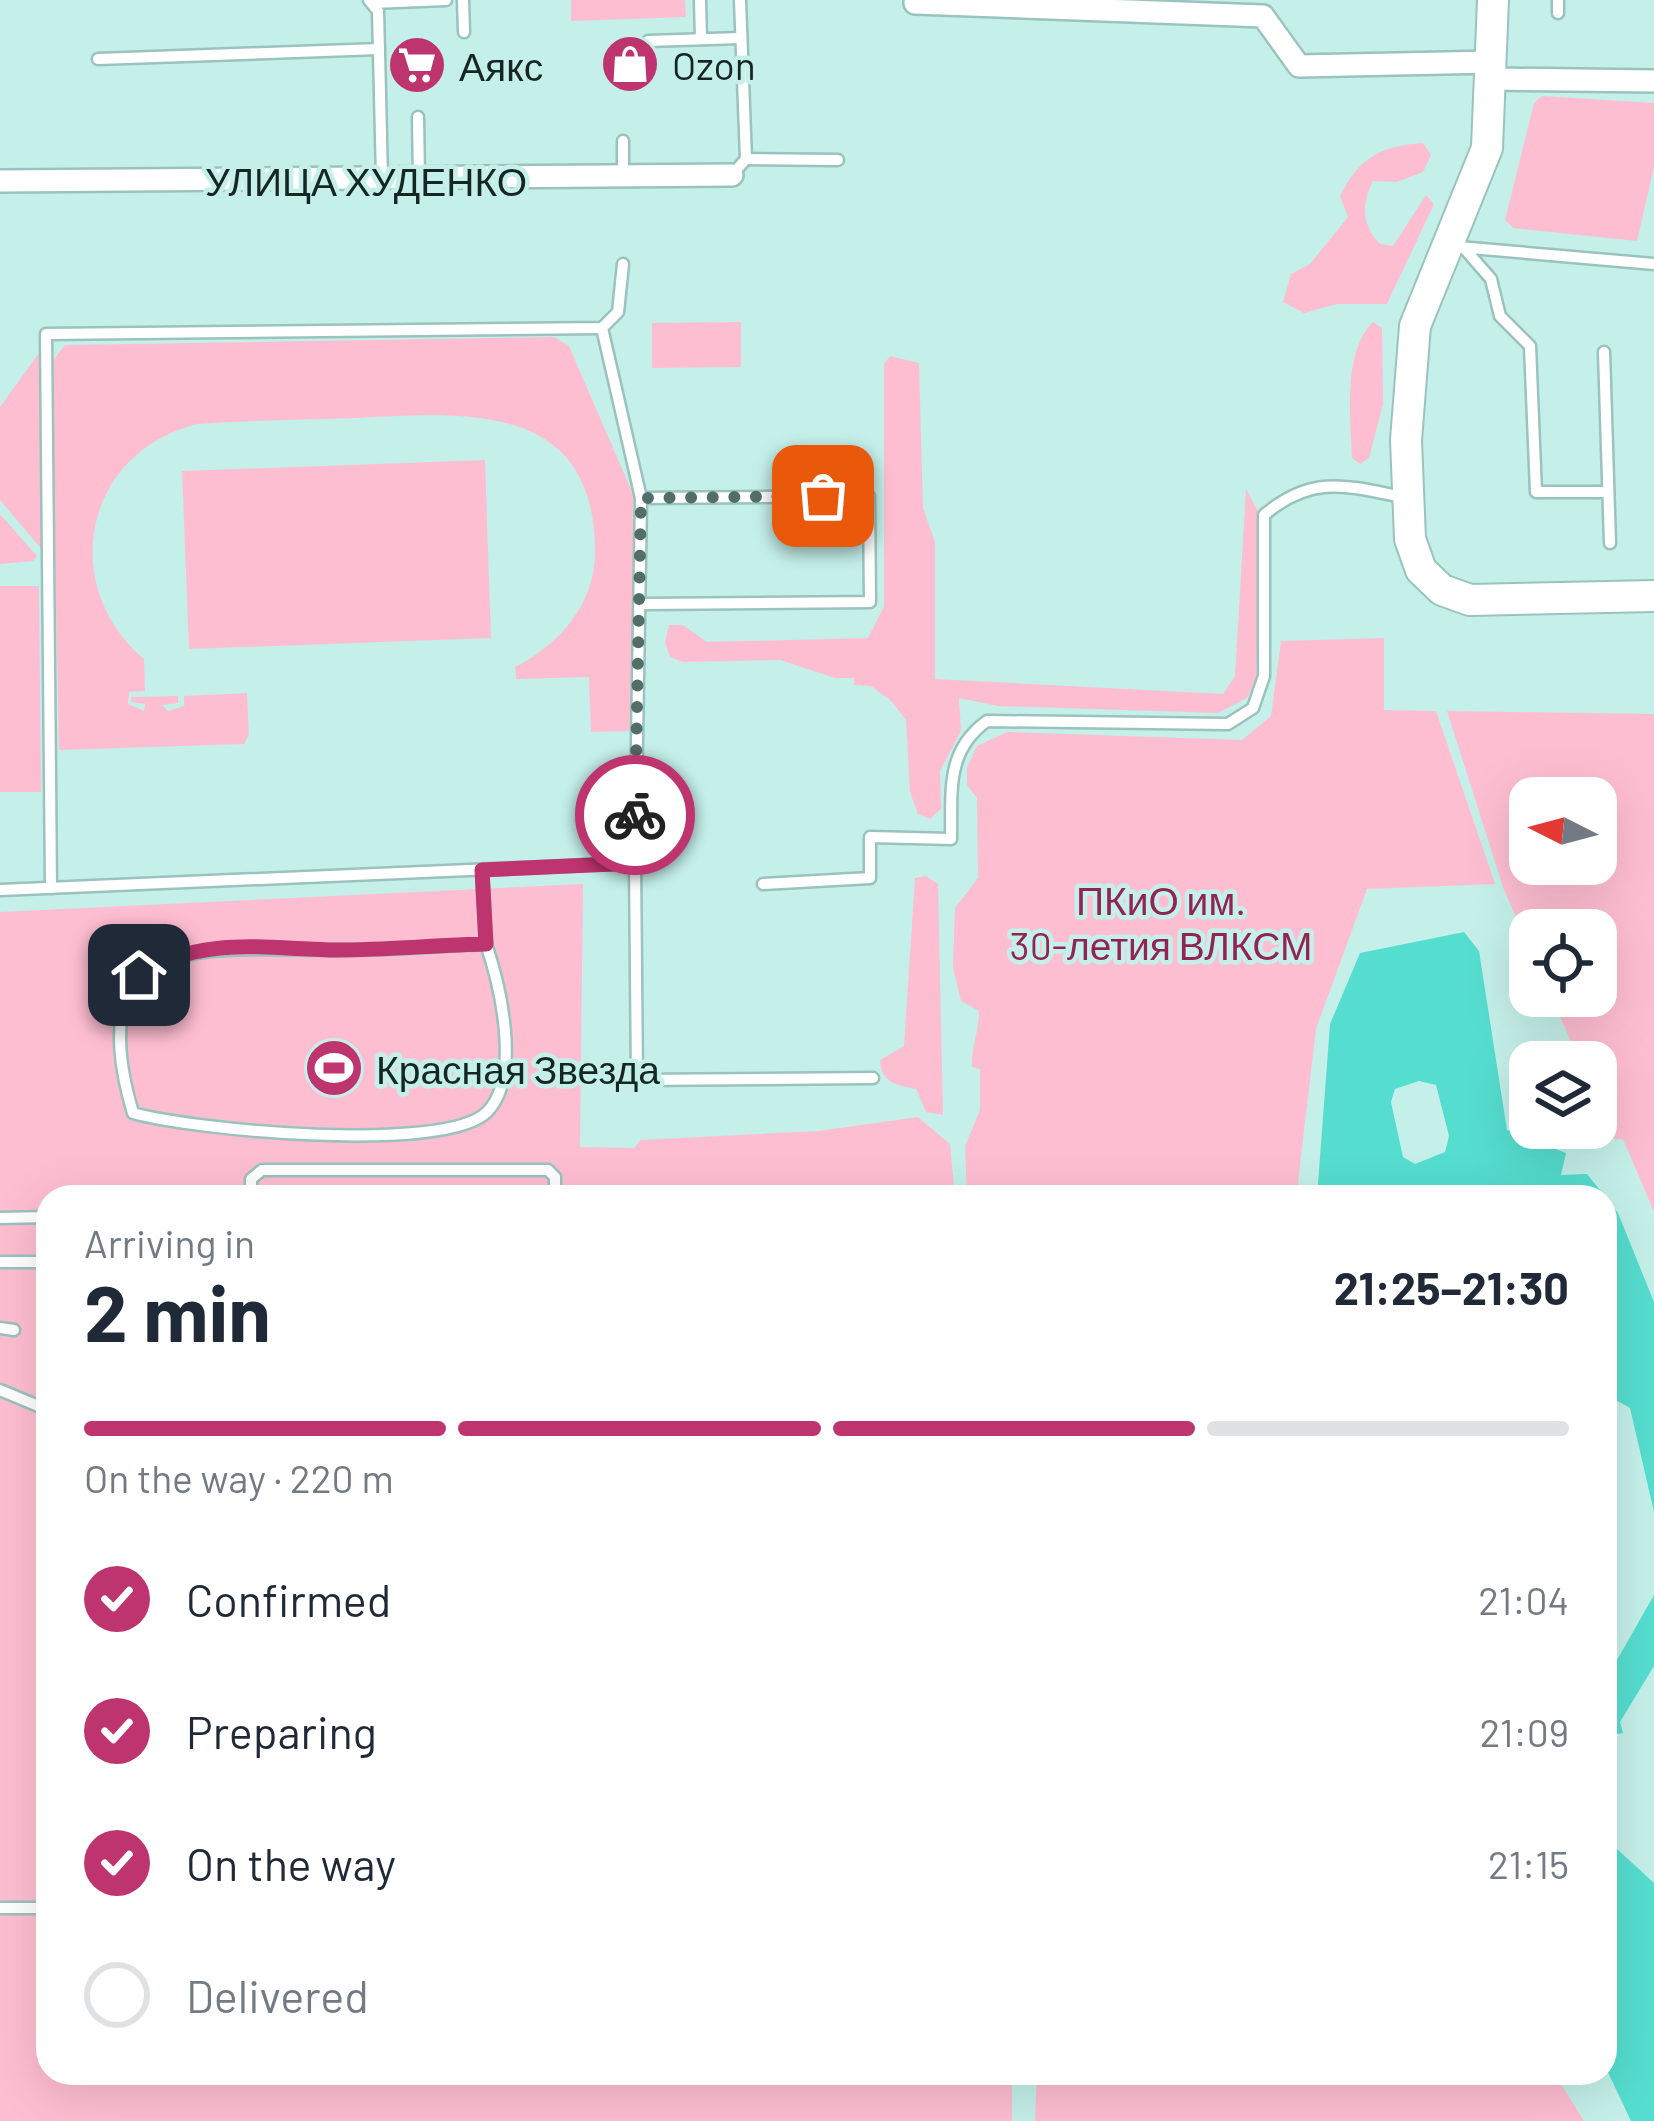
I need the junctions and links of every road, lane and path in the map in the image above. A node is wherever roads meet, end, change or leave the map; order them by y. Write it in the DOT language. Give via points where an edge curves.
graph roads {
  1 [pos="446,0"];
  2 [pos="463,0"];
  3 [pos="700,0"];
  4 [pos="740,0"];
  5 [pos="1493,0"];
  6 [pos="370,2"];
  7 [pos="915,3"];
  8 [pos="464,32"];
  9 [pos="741,38"];
  10 [pos="701,39"];
  11 [pos="648,41"];
  12 [pos="379,49"];
  13 [pos="98,59"];
  14 [pos="1493,70"];
  15 [pos="1654,81"];
  16 [pos="418,117"];
  17 [pos="623,141"];
  18 [pos="838,160"];
  19 [pos="739,167"];
  20 [pos="623,177"];
  21 [pos="0,181"];
  22 [pos="382,181"];
  23 [pos="419,181"];
  24 [pos="1454,247"];
  25 [pos="622,264"];
  26 [pos="1654,264"];
  27 [pos="602,328"];
  28 [pos="1604,352"];
  29 [pos="1606,492"];
  30 [pos="1406,497"];
  31 [pos="641,498"];
  32 [pos="1610,544"];
  33 [pos="1654,596"];
  34 [pos="643,604"];
  35 [pos="635,863"];
  36 [pos="482,870"];
  37 [pos="764,884"];
  38 [pos="51,888"];
  39 [pos="0,890"];
  40 [pos="486,944"];
  41 [pos="873,1078"];
  42 [pos="251,1185"];
  43 [pos="554,1185"];
  44 [pos="36,1217"];
  45 [pos="0,1218"];
  46 [pos="0,1262"];
  47 [pos="36,1262"];
  48 [pos="0,1328"];
  49 [pos="14,1330"];
  50 [pos="0,1390"];
  51 [pos="36,1405"];
  52 [pos="0,1908"];
  53 [pos="36,1908"];
  1 -- 6 [label="lane"];
  2 -- 8 [label="lane"];
  3 -- 10 [label="lane"];
  4 -- 9 [label="lane"];
  5 -- 14 [label="main road"];
  6 -- 12 [label="lane" via="378,11"];
  7 -- 14 [label="street" via="1263,16 1299,66"];
  9 -- 10 [label="lane"];
  9 -- 19 [label="lane"];
  10 -- 11 [label="lane"];
  12 -- 13 [label="lane"];
  12 -- 22 [label="lane"];
  14 -- 15 [label="street"];
  14 -- 24 [label="main road" via="1487,148"];
  16 -- 23 [label="lane"];
  17 -- 20 [label="lane"];
  18 -- 19 [label="lane"];
  19 -- 20 [label="street, УЛИЦА ХУДЕНКО"];
  20 -- 23 [label="street, УЛИЦА ХУДЕНКО"];
  21 -- 22 [label="street, УЛИЦА ХУДЕНКО"];
  22 -- 23 [label="street, УЛИЦА ХУДЕНКО"];
  24 -- 26 [label="lane"];
  24 -- 29 [label="lane" via="1491,279 1500,316 1530,346 1536,492"];
  24 -- 30 [label="main road" via="1415,326"];
  25 -- 27 [label="lane" via="618,312"];
  27 -- 31 [label="lane"];
  27 -- 38 [label="lane" via="46,334"];
  28 -- 29 [label="lane"];
  29 -- 32 [label="lane"];
  30 -- 33 [label="main road" via="1421,570 1442,590 1496,603"];
  30 -- 37 [label="lane" via="1343,485 1292,491 1264,515 1264,676 1253,708 1223,727 987,722 954,758 951,839 870,837 870,878"];
  31 -- 34 [label="lane"];
  31 -- 34 [label="lane" via="869,496 870,602"];
  34 -- 35 [label="lane"];
  35 -- 36 [label="lane"];
  35 -- 41 [label="lane" via="638,1080"];
  36 -- 38 [label="lane"];
  36 -- 40 [label="lane"];
  38 -- 39 [label="lane"];
  40 -- 40 [label="lane" via="217,947 157,964 139,975 128,999 123,1037 133,1113 332,1136 466,1128 491,1109 506,1056 503,995"];
  42 -- 43 [label="lane" via="262,1170 548,1170"];
  44 -- 45 [label="lane"];
  46 -- 47 [label="lane"];
  48 -- 49 [label="lane"];
  50 -- 51 [label="lane"];
  52 -- 53 [label="lane"];
}
